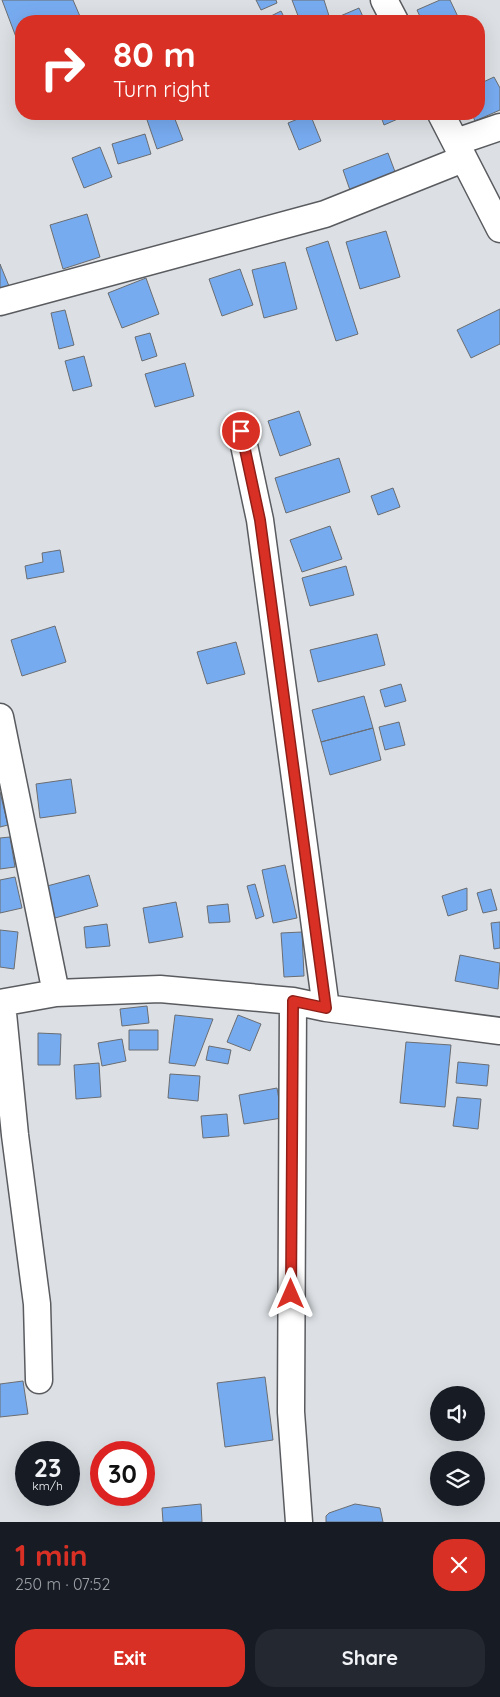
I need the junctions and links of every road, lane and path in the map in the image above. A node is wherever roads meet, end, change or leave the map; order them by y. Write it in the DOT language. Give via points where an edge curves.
graph roads {
  1 [pos="384,0"];
  2 [pos="392,15"];
  3 [pos="444,120"];
  4 [pos="500,127"];
  5 [pos="459,151"];
  6 [pos="500,229"];
  7 [pos="0,302"];
  8 [pos="241,431"];
  9 [pos="0,716"];
  10 [pos="56,993"];
  11 [pos="293,1001"];
  12 [pos="1,1003"];
  13 [pos="326,1008"];
  14 [pos="500,1031"];
  15 [pos="39,1380"];
  16 [pos="299,1522"];
  1 -- 2 [label="street"];
  3 -- 5 [label="street"];
  4 -- 5 [label="street"];
  5 -- 6 [label="street"];
  5 -- 7 [label="street" via="325,214"];
  8 -- 13 [label="street" via="260,520"];
  9 -- 10 [label="street"];
  10 -- 11 [label="street" via="160,989"];
  10 -- 12 [label="street"];
  11 -- 13 [label="street"];
  11 -- 16 [label="street" via="291,1412"];
  12 -- 15 [label="street" via="37,1304"];
  13 -- 14 [label="street"];
}
